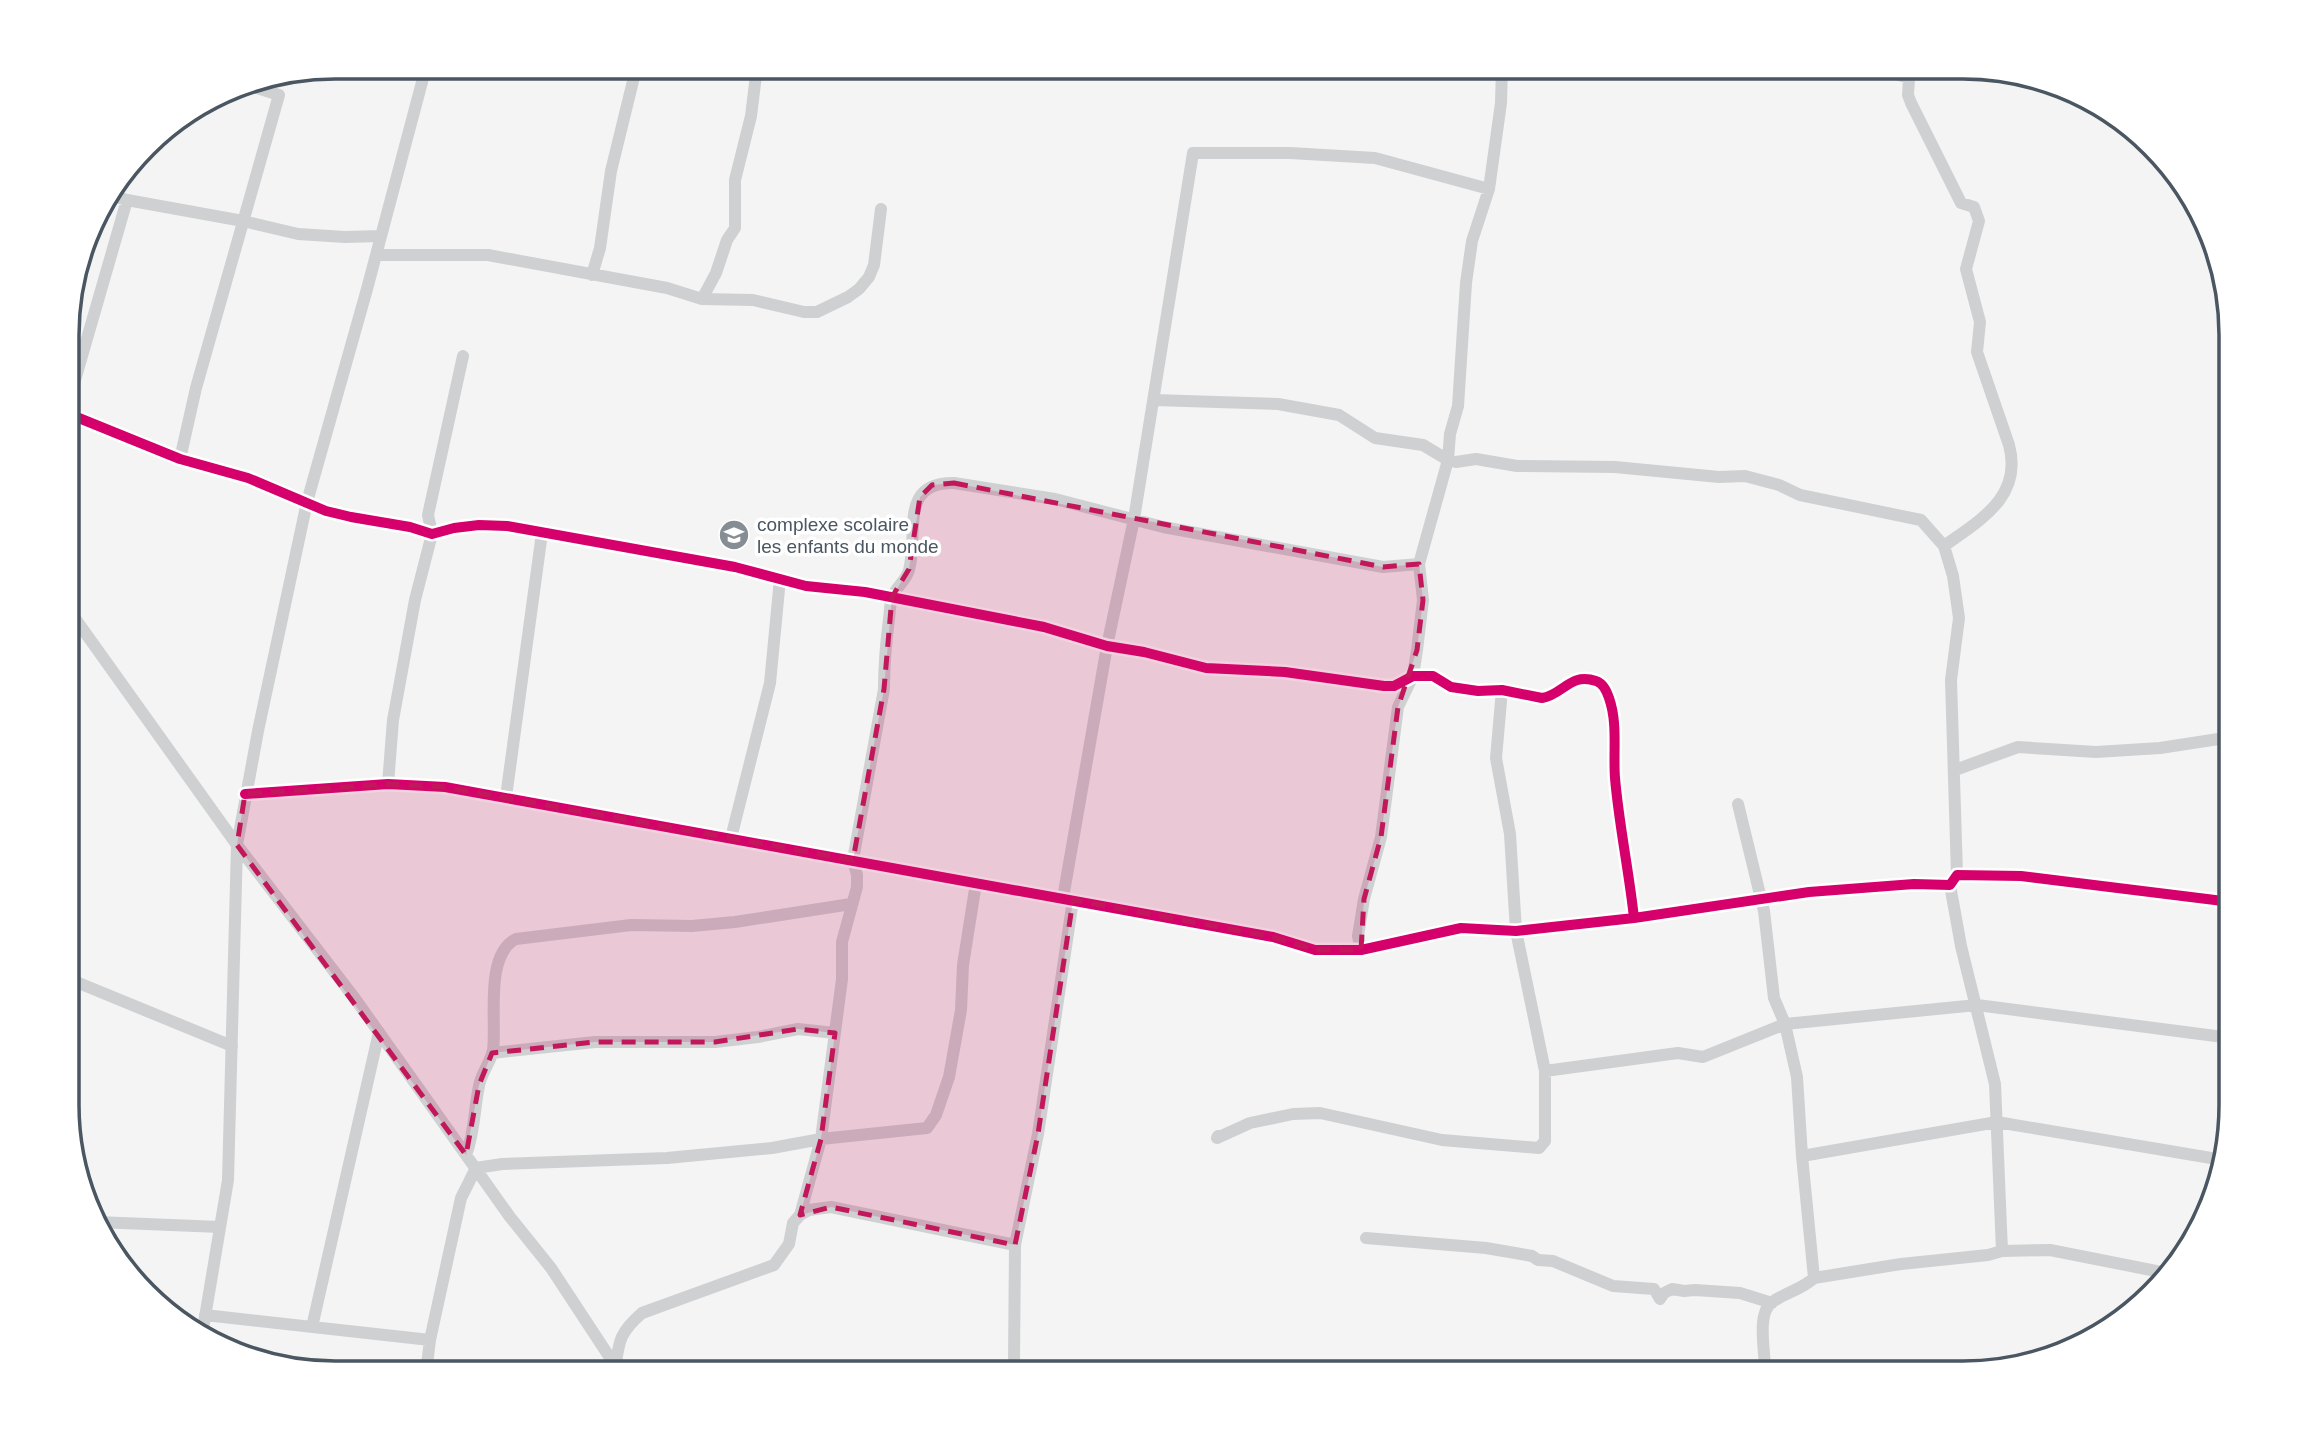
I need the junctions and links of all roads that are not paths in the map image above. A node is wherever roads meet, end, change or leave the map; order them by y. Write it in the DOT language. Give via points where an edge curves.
graph roads {
  1 [pos="423,79"];
  2 [pos="634,79"];
  3 [pos="755,79"];
  4 [pos="1502,79"];
  5 [pos="1909,79"];
  6 [pos="260,90"];
  7 [pos="1489,189"];
  8 [pos="119,198"];
  9 [pos="127,200"];
  10 [pos="881,209"];
  11 [pos="243,220"];
  12 [pos="381,236"];
  13 [pos="376,254"];
  14 [pos="592,275"];
  15 [pos="702,299"];
  16 [pos="463,356"];
  17 [pos="79,366"];
  18 [pos="1154,400"];
  19 [pos="79,418"];
  20 [pos="180,459"];
  21 [pos="1448,460"];
  22 [pos="307,502"];
  23 [pos="1134,519"];
  24 [pos="542,533"];
  25 [pos="432,534"];
  26 [pos="1944,546"];
  27 [pos="1419,564"];
  28 [pos="780,579"];
  29 [pos="892,597"];
  30 [pos="79,626"];
  31 [pos="1107,646"];
  32 [pos="1413,676"];
  33 [pos="1502,690"];
  34 [pos="2219,739"];
  35 [pos="1955,770"];
  36 [pos="388,784"];
  37 [pos="245,794"];
  38 [pos="506,797"];
  39 [pos="1738,804"];
  40 [pos="731,838"];
  41 [pos="237,845"];
  42 [pos="853,860"];
  43 [pos="1953,880"];
  44 [pos="976,883"];
  45 [pos="1068,899"];
  46 [pos="2219,900"];
  47 [pos="1761,901"];
  48 [pos="850,904"];
  49 [pos="1634,918"];
  50 [pos="1516,931"];
  51 [pos="1361,950"];
  52 [pos="79,983"];
  53 [pos="1977,1005"];
  54 [pos="1785,1024"];
  55 [pos="379,1032"];
  56 [pos="835,1033"];
  57 [pos="2219,1036"];
  58 [pos="232,1046"];
  59 [pos="492,1053"];
  60 [pos="1545,1071"];
  61 [pos="1997,1122"];
  62 [pos="1218,1136"];
  63 [pos="821,1139"];
  64 [pos="466,1154"];
  65 [pos="1802,1156"];
  66 [pos="2213,1158"];
  67 [pos="476,1168"];
  68 [pos="800,1215"];
  69 [pos="107,1222"];
  70 [pos="220,1227"];
  71 [pos="1366,1238"];
  72 [pos="1015,1245"];
  73 [pos="2002,1251"];
  74 [pos="2158,1271"];
  75 [pos="1814,1278"];
  76 [pos="1772,1303"];
  77 [pos="205,1315"];
  78 [pos="204,1325"];
  79 [pos="312,1327"];
  80 [pos="430,1340"];
  81 [pos="427,1361"];
  82 [pos="610,1361"];
  83 [pos="617,1361"];
  84 [pos="1014,1361"];
  85 [pos="1765,1361"];
  1 -- 12 [label="street"];
  2 -- 14 [label="street"];
  3 -- 15 [label="street" via="735,180 735,228"];
  4 -- 7 [label="street"];
  5 -- 26 [label="street" via="1910,103 1954,192 1961,203 1974,206 1979,221 1966,269 1980,322 1977,352 2012,457 2005,493 1989,515"];
  6 -- 11 [label="street" via="279,95"];
  7 -- 18 [label="street" via="1375,158 1193,153"];
  7 -- 21 [label="street" via="1472,241 1458,406"];
  8 -- 9 [label="street"];
  9 -- 11 [label="street"];
  9 -- 17 [label="street"];
  10 -- 15 [label="street" via="874,265 869,277 848,297 817,312 753,300"];
  11 -- 12 [label="street" via="298,234"];
  11 -- 20 [label="street"];
  12 -- 13 [label="street"];
  13 -- 14 [label="street" via="488,255"];
  13 -- 22 [label="street"];
  14 -- 15 [label="street"];
  16 -- 25 [label="street" via="428,515"];
  18 -- 21 [label="street" via="1278,404 1339,415 1376,438 1423,445"];
  18 -- 23 [label="street"];
  19 -- 20 [label="street"];
  20 -- 22 [label="street" via="248,478"];
  21 -- 26 [label="street" via="1745,476 1800,495 1921,520"];
  21 -- 27 [label="street"];
  22 -- 25 [label="street" via="326,511"];
  22 -- 37 [label="street"];
  23 -- 27 [label="street" via="1383,567"];
  23 -- 29 [label="street" via="1055,499 954,482 932,485 916,506 909,569"];
  23 -- 31 [label="street"];
  24 -- 25 [label="street" via="479,525"];
  24 -- 28 [label="street" via="692,558"];
  24 -- 38 [label="street"];
  25 -- 36 [label="street" via="393,720"];
  26 -- 35 [label="street" via="1954,576 1959,618 1951,680"];
  27 -- 32 [label="street" via="1423,600"];
  28 -- 29 [label="street"];
  28 -- 40 [label="street" via="769,683"];
  29 -- 31 [label="street" via="1044,627"];
  29 -- 42 [label="street" via="884,689"];
  30 -- 41 [label="street"];
  31 -- 32 [label="street" via="1206,668 1284,672 1384,686"];
  31 -- 45 [label="street"];
  32 -- 33 [label="street" via="1433,676 1451,687"];
  32 -- 51 [label="street" via="1398,707 1381,837 1358,936"];
  33 -- 49 [label="street" via="1542,698 1572,681 1586,680 1597,681 1606,690"];
  33 -- 50 [label="street" via="1496,758 1510,834"];
  34 -- 35 [label="street" via="2096,752 2018,747"];
  35 -- 43 [label="street"];
  36 -- 37 [label="street"];
  36 -- 38 [label="street"];
  37 -- 41 [label="street"];
  38 -- 40 [label="street"];
  39 -- 47 [label="street"];
  40 -- 42 [label="street"];
  41 -- 55 [label="street"];
  41 -- 58 [label="street"];
  42 -- 44 [label="street"];
  42 -- 48 [label="street" via="857,887"];
  43 -- 46 [label="street" via="2033,877"];
  43 -- 47 [label="street" via="1809,892"];
  43 -- 53 [label="street" via="1961,946"];
  44 -- 45 [label="street"];
  44 -- 63 [label="street" via="949,1077 932,1123 922,1129"];
  45 -- 51 [label="street" via="1273,937 1315,950"];
  45 -- 72 [label="street" via="1038,1134"];
  47 -- 49 [label="street"];
  47 -- 54 [label="street" via="1774,998"];
  48 -- 56 [label="street" via="842,942"];
  48 -- 59 [label="street" via="735,922 631,925 516,939 505,947 496,977"];
  49 -- 50 [label="street"];
  50 -- 51 [label="street" via="1461,928"];
  50 -- 60 [label="street"];
  52 -- 58 [label="street"];
  53 -- 54 [label="street"];
  53 -- 57 [label="street"];
  53 -- 61 [label="street" via="1995,1084"];
  54 -- 60 [label="street" via="1703,1056 1678,1053"];
  54 -- 65 [label="street" via="1797,1077"];
  55 -- 64 [label="street"];
  55 -- 79 [label="street"];
  56 -- 59 [label="street" via="798,1029 715,1042 595,1042"];
  56 -- 63 [label="street"];
  58 -- 70 [label="street" via="229,1180"];
  59 -- 64 [label="street" via="479,1085"];
  60 -- 62 [label="street" via="1545,1141 1539,1148 1442,1140 1320,1114 1262,1120"];
  61 -- 65 [label="street"];
  61 -- 66 [label="street"];
  61 -- 73 [label="street"];
  63 -- 67 [label="street" via="667,1158"];
  63 -- 68 [label="street"];
  64 -- 67 [label="street"];
  65 -- 75 [label="street"];
  67 -- 80 [label="street" via="461,1198"];
  67 -- 82 [label="street" via="551,1268"];
  68 -- 72 [label="street" via="831,1207"];
  68 -- 83 [label="street" via="793,1223 789,1244 774,1265 642,1313 620,1337"];
  69 -- 70 [label="street"];
  70 -- 77 [label="street"];
  71 -- 76 [label="street" via="1532,1256 1613,1286 1654,1289 1660,1299 1672,1289 1740,1293"];
  72 -- 84 [label="street"];
  73 -- 74 [label="street" via="2050,1251"];
  73 -- 75 [label="street"];
  75 -- 76 [label="street"];
  76 -- 85 [label="street" via="1764,1314"];
  77 -- 78 [label="street"];
  77 -- 79 [label="street"];
  79 -- 80 [label="street"];
  80 -- 81 [label="street"];
}
